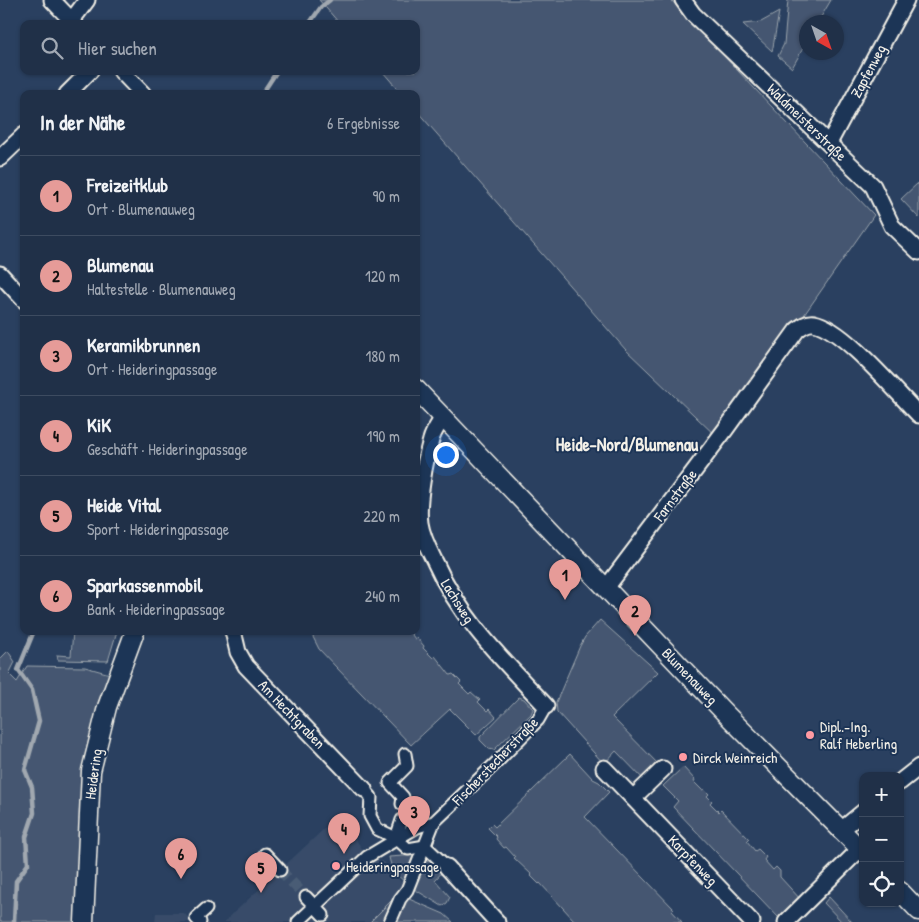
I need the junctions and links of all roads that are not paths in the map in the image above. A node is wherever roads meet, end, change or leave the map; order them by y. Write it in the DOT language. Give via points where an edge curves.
graph roads {
  1 [pos="52,0"];
  2 [pos="87,0"];
  3 [pos="683,0"];
  4 [pos="906,0"];
  5 [pos="72,20"];
  6 [pos="75,20"];
  7 [pos="86,75"];
  8 [pos="125,75"];
  9 [pos="71,90"];
  10 [pos="139,90"];
  11 [pos="20,139"];
  12 [pos="829,143"];
  13 [pos="0,158"];
  14 [pos="919,252"];
  15 [pos="0,274"];
  16 [pos="20,296"];
  17 [pos="420,393"];
  18 [pos="919,415"];
  19 [pos="443,417"];
  20 [pos="420,502"];
  21 [pos="420,523"];
  22 [pos="606,588"];
  23 [pos="134,635"];
  24 [pos="234,635"];
  25 [pos="546,706"];
  26 [pos="405,754"];
  27 [pos="919,767"];
  28 [pos="604,768"];
  29 [pos="663,769"];
  30 [pos="904,779"];
  31 [pos="364,789"];
  32 [pos="633,798"];
  33 [pos="404,799"];
  34 [pos="859,815"];
  35 [pos="438,819"];
  36 [pos="402,820"];
  37 [pos="840,831"];
  38 [pos="396,838"];
  39 [pos="425,846"];
  40 [pos="859,849"];
  41 [pos="859,853"];
  42 [pos="264,854"];
  43 [pos="447,867"];
  44 [pos="280,870"];
  45 [pos="904,895"];
  46 [pos="310,902"];
  47 [pos="206,909"];
  48 [pos="919,911"];
  49 [pos="323,915"];
  50 [pos="84,922"];
  51 [pos="200,922"];
  52 [pos="298,922"];
  53 [pos="390,922"];
  54 [pos="497,922"];
  55 [pos="752,922"];
  56 [pos="786,922"];
  1 -- 5 [label="street"];
  2 -- 6 [label="street"];
  3 -- 12 [label="street, Waldmeisterstraße" via="693,14"];
  4 -- 12 [label="street, Zapfenweg"];
  7 -- 9 [label="street"];
  8 -- 10 [label="street"];
  11 -- 13 [label="street"];
  12 -- 14 [label="street, Waldmeisterstraße" via="873,186 892,226"];
  15 -- 16 [label="street"];
  17 -- 19 [label="street, Blumenauweg"];
  18 -- 22 [label="street, Farnstraße" via="835,332 814,323 804,324"];
  19 -- 20 [label="street, Lachsweg" via="431,438"];
  19 -- 22 [label="street, Blumenauweg"];
  21 -- 25 [label="street, Lachsweg" via="441,576 468,619"];
  22 -- 37 [label="street, Blumenauweg"];
  23 -- 50 [label="street, Heidering" via="107,707 91,771"];
  24 -- 31 [label="street, Am Hechtgraben" via="246,666"];
  25 -- 35 [label="street, Fischerstecherstraße" via="538,720"];
  26 -- 33 [label="street" via="407,766 390,783"];
  27 -- 30 [label="street"];
  28 -- 32 [label="street, Karpfenweg"];
  29 -- 32 [label="street"];
  31 -- 38 [label="street" via="371,797 370,816 377,829"];
  32 -- 55 [label="street, Karpfenweg"];
  34 -- 37 [label="street"];
  35 -- 38 [label="street"];
  35 -- 39 [label="street"];
  36 -- 38 [label="street"];
  37 -- 40 [label="street, Blumenauweg"];
  38 -- 39 [label="street" via="408,849"];
  38 -- 46 [label="street"];
  39 -- 43 [label="street"];
  39 -- 53 [label="street"];
  41 -- 56 [label="street"];
  42 -- 44 [label="street"];
  43 -- 54 [label="street"];
  45 -- 48 [label="street"];
  46 -- 49 [label="street"];
  46 -- 52 [label="street"];
  47 -- 51 [label="street" via="196,918"];
}
